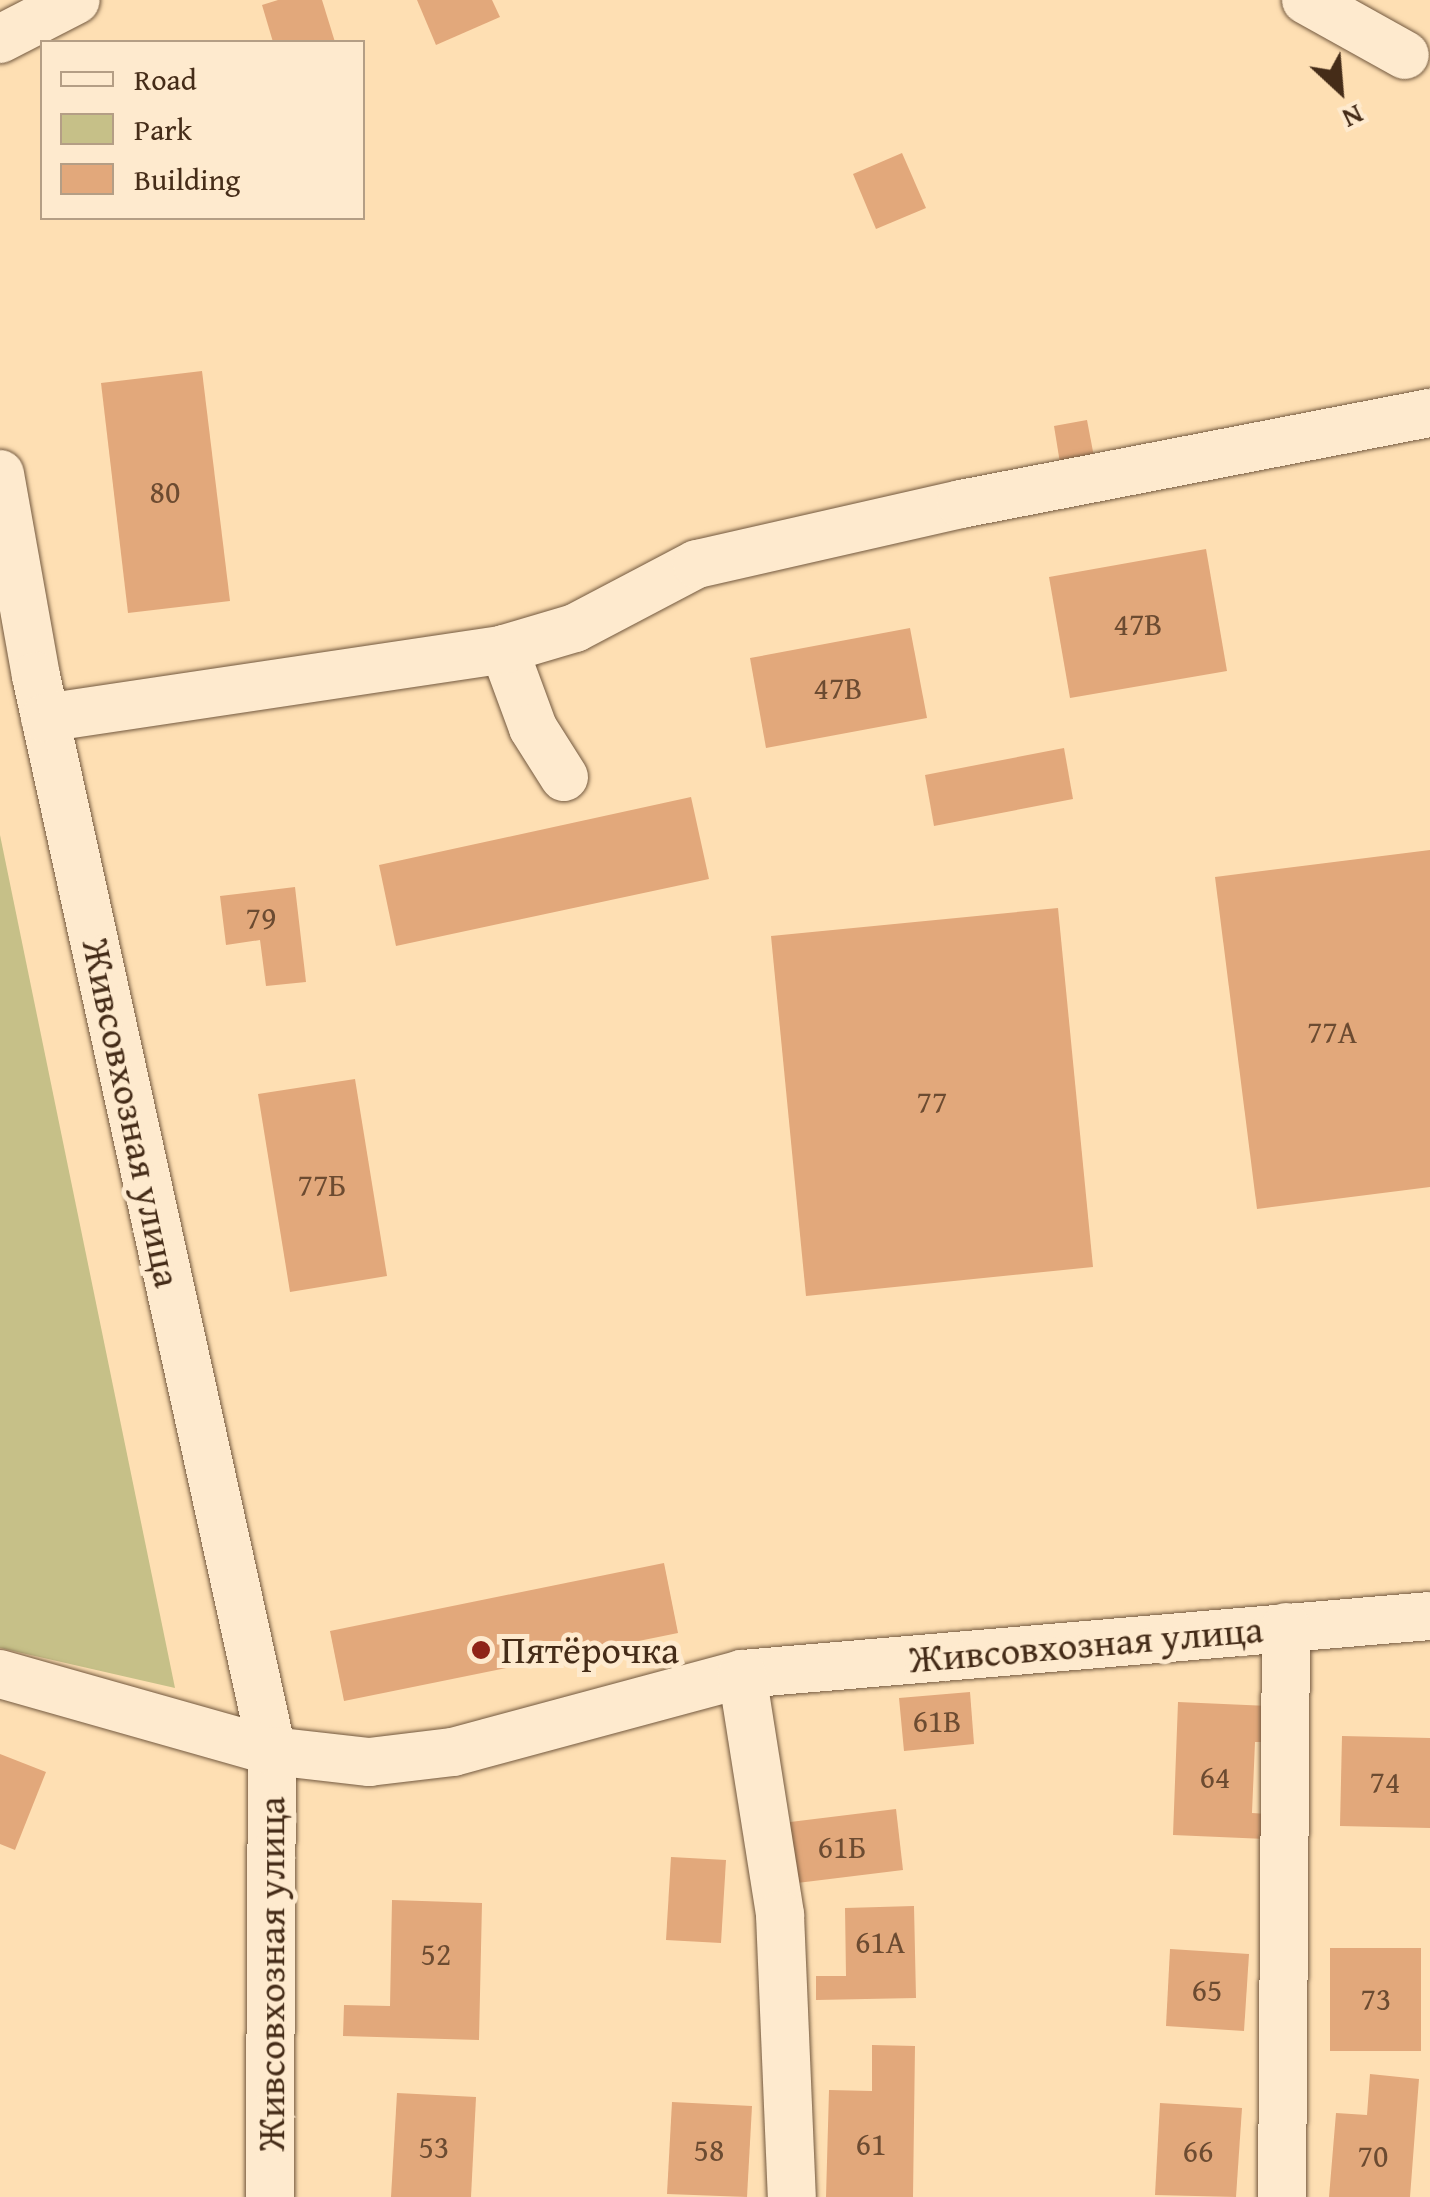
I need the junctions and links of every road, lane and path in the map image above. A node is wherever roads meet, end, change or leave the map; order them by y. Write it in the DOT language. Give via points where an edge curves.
graph roads {
  1 [pos="76,0"];
  2 [pos="1306,0"];
  3 [pos="0,39"];
  4 [pos="1405,55"];
  5 [pos="1430,413"];
  6 [pos="0,474"];
  7 [pos="504,649"];
  8 [pos="27,687"];
  9 [pos="564,777"];
  10 [pos="1430,1616"];
  11 [pos="1286,1627"];
  12 [pos="0,1674"];
  13 [pos="742,1674"];
  14 [pos="272,1751"];
  15 [pos="270,2197"];
  16 [pos="792,2197"];
  17 [pos="1282,2197"];
  1 -- 3 [label="street"];
  2 -- 4 [label="street"];
  5 -- 7 [label="street" via="961,504 697,564 575,628"];
  6 -- 8 [label="street, Живсовхозная улица"];
  7 -- 8 [label="street"];
  7 -- 9 [label="street" via="533,728"];
  8 -- 14 [label="street, Живсовхозная улица"];
  10 -- 11 [label="street, Живсовхозная улица"];
  11 -- 13 [label="street, Живсовхозная улица"];
  11 -- 17 [label="street"];
  12 -- 14 [label="street, Живсовхозная улица"];
  13 -- 14 [label="street, Живсовхозная улица" via="453,1752 370,1762"];
  13 -- 16 [label="street" via="780,1914"];
  14 -- 15 [label="street, Живсовхозная улица"];
}
